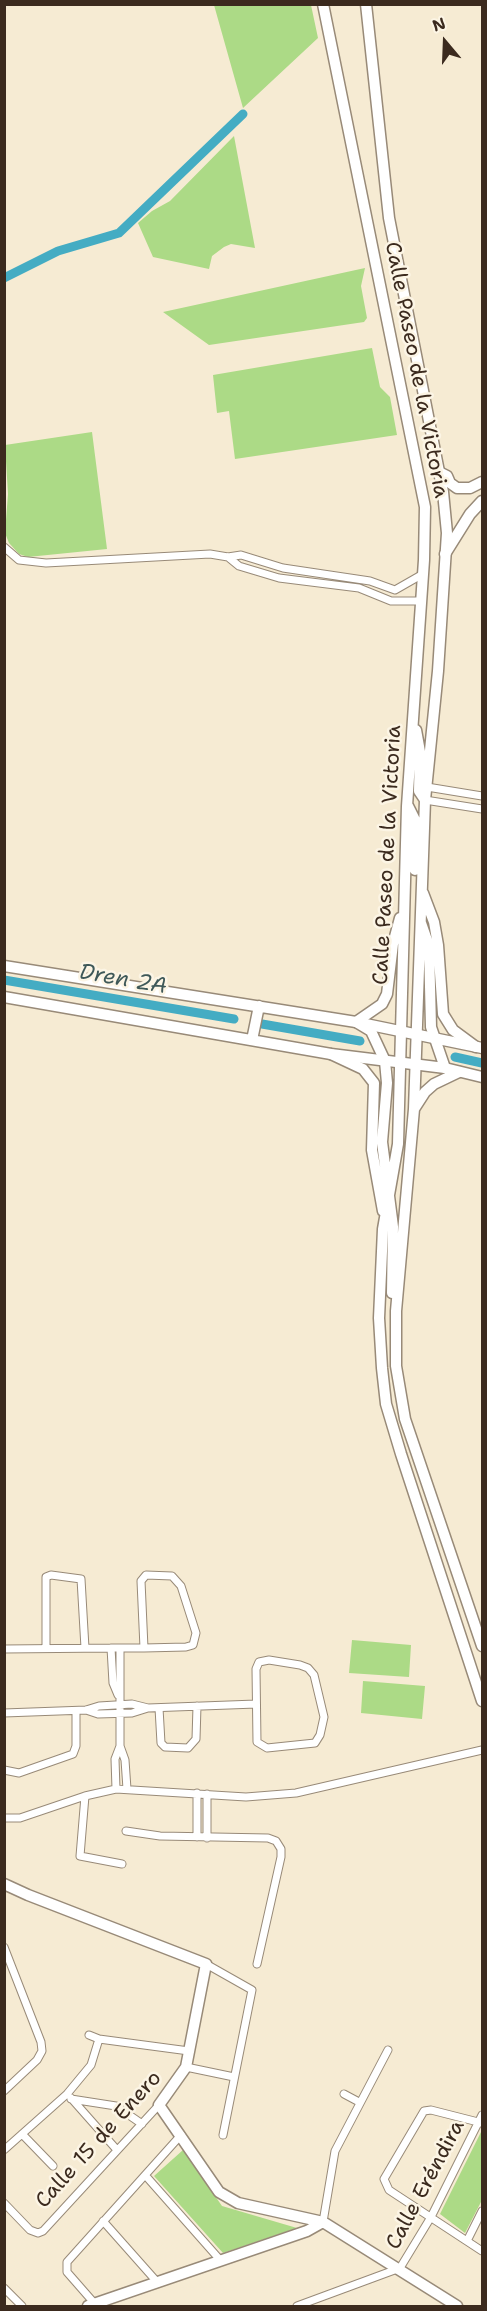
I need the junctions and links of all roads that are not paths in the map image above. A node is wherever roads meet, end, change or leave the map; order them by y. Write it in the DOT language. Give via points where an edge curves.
graph roads {
  1 [pos="366,4"];
  2 [pos="323,5"];
  3 [pos="439,472"];
  4 [pos="483,482"];
  5 [pos="483,501"];
  6 [pos="4,547"];
  7 [pos="445,554"];
  8 [pos="228,557"];
  9 [pos="423,574"];
  10 [pos="422,601"];
  11 [pos="414,724"];
  12 [pos="427,787"];
  13 [pos="483,796"];
  14 [pos="425,800"];
  15 [pos="407,806"];
  16 [pos="483,809"];
  17 [pos="421,886"];
  18 [pos="403,906"];
  19 [pos="420,920"];
  20 [pos="4,966"];
  21 [pos="4,997"];
  22 [pos="259,1006"];
  23 [pos="356,1022"];
  24 [pos="400,1032"];
  25 [pos="416,1035"];
  26 [pos="433,1037"];
  27 [pos="252,1040"];
  28 [pos="479,1047"];
  29 [pos="331,1054"];
  30 [pos="385,1061"];
  31 [pos="399,1063"];
  32 [pos="415,1066"];
  33 [pos="445,1068"];
  34 [pos="459,1072"];
  35 [pos="483,1077"];
  36 [pos="414,1109"];
  37 [pos="388,1197"];
  38 [pos="384,1212"];
  39 [pos="396,1311"];
  40 [pos="409,1479"];
  41 [pos="436,1507"];
  42 [pos="483,1646"];
  43 [pos="144,1647"];
  44 [pos="46,1648"];
  45 [pos="86,1648"];
  46 [pos="111,1648"];
  47 [pos="120,1648"];
  48 [pos="4,1649"];
  49 [pos="118,1695"];
  50 [pos="483,1701"];
  51 [pos="256,1704"];
  52 [pos="118,1705"];
  53 [pos="197,1706"];
  54 [pos="148,1708"];
  55 [pos="159,1708"];
  56 [pos="76,1710"];
  57 [pos="86,1710"];
  58 [pos="4,1713"];
  59 [pos="118,1713"];
  60 [pos="120,1746"];
  61 [pos="483,1750"];
  62 [pos="4,1770"];
  63 [pos="116,1789"];
  64 [pos="127,1789"];
  65 [pos="197,1793"];
  66 [pos="207,1794"];
  67 [pos="85,1796"];
  68 [pos="4,1818"];
  69 [pos="126,1831"];
  70 [pos="196,1837"];
  71 [pos="207,1838"];
  72 [pos="122,1864"];
  73 [pos="4,1884"];
  74 [pos="4,1947"];
  75 [pos="206,1964"];
  76 [pos="257,1964"];
  77 [pos="89,2035"];
  78 [pos="99,2039"];
  79 [pos="189,2050"];
  80 [pos="388,2050"];
  81 [pos="186,2067"];
  82 [pos="234,2077"];
  83 [pos="4,2091"];
  84 [pos="344,2094"];
  85 [pos="69,2096"];
  86 [pos="359,2102"];
  87 [pos="159,2105"];
  88 [pos="482,2120"];
  89 [pos="142,2124"];
  90 [pos="22,2134"];
  91 [pos="181,2135"];
  92 [pos="223,2135"];
  93 [pos="4,2150"];
  94 [pos="117,2150"];
  95 [pos="52,2166"];
  96 [pos="145,2175"];
  97 [pos="4,2203"];
  98 [pos="483,2211"];
  99 [pos="431,2217"];
  100 [pos="103,2221"];
  101 [pos="323,2222"];
  102 [pos="467,2241"];
  103 [pos="483,2251"];
  104 [pos="221,2261"];
  105 [pos="400,2268"];
  106 [pos="158,2283"];
  107 [pos="4,2288"];
  108 [pos="91,2306"];
  109 [pos="22,2307"];
  110 [pos="297,2307"];
  111 [pos="458,2307"];
  1 -- 3 [label="main road, Calle Paseo de la Victoria" via="394,250"];
  2 -- 9 [label="main road, Calle Paseo de la Victoria" via="425,507"];
  3 -- 4 [label="main road" via="457,488"];
  3 -- 7 [label="main road, Calle Paseo de la Victoria" via="446,516"];
  5 -- 7 [label="main road"];
  6 -- 8 [label="street" via="19,560 46,563 210,554"];
  7 -- 12 [label="main road, Calle Paseo de la Victoria"];
  8 -- 9 [label="street" via="241,555 283,568 364,580 391,590 403,588"];
  8 -- 10 [label="street" via="239,566 279,578 359,588 391,601"];
  9 -- 10 [label="main road, Calle Paseo de la Victoria"];
  10 -- 11 [label="main road, Calle Paseo de la Victoria"];
  11 -- 14 [label="main road" via="420,752 419,791"];
  11 -- 15 [label="main road, Calle Paseo de la Victoria"];
  12 -- 13 [label="street"];
  12 -- 14 [label="main road, Calle Paseo de la Victoria"];
  14 -- 16 [label="street"];
  14 -- 17 [label="main road, Calle Paseo de la Victoria"];
  15 -- 18 [label="main road, Calle Paseo de la Victoria"];
  15 -- 19 [label="main road" via="415,820 414,902"];
  17 -- 19 [label="main road, Calle Paseo de la Victoria"];
  17 -- 28 [label="main road" via="438,945 442,1014 453,1030"];
  18 -- 23 [label="main road" via="394,935 387,994 382,1004"];
  18 -- 24 [label="main road, Calle Paseo de la Victoria"];
  19 -- 25 [label="main road, Calle Paseo de la Victoria"];
  19 -- 26 [label="main road" via="429,946"];
  20 -- 22 [label="main road"];
  21 -- 27 [label="main road"];
  22 -- 23 [label="main road"];
  22 -- 27 [label="main road"];
  23 -- 24 [label="main road"];
  23 -- 30 [label="main road" via="370,1031"];
  24 -- 25 [label="main road"];
  24 -- 31 [label="main road, Calle Paseo de la Victoria"];
  25 -- 26 [label="main road"];
  25 -- 32 [label="main road, Calle Paseo de la Victoria"];
  26 -- 28 [label="main road"];
  26 -- 33 [label="main road"];
  27 -- 29 [label="main road"];
  29 -- 30 [label="main road"];
  29 -- 38 [label="main road" via="357,1065 374,1083 372,1150"];
  30 -- 31 [label="main road"];
  30 -- 37 [label="main road" via="382,1142"];
  31 -- 32 [label="main road"];
  31 -- 37 [label="main road, Calle Paseo de la Victoria" via="398,1144"];
  32 -- 33 [label="main road"];
  32 -- 36 [label="main road, Calle Paseo de la Victoria"];
  33 -- 34 [label="main road"];
  34 -- 35 [label="main road"];
  34 -- 36 [label="main road" via="434,1084"];
  36 -- 39 [label="main road, Calle Paseo de la Victoria"];
  37 -- 38 [label="main road, Calle Paseo de la Victoria"];
  37 -- 39 [label="main road"];
  38 -- 40 [label="main road, Calle Paseo de la Victoria" via="379,1318 382,1368 386,1404"];
  39 -- 41 [label="main road, Calle Paseo de la Victoria" via="401,1403"];
  40 -- 41 [label="main road" via="418,1481 430,1504"];
  40 -- 50 [label="main road, Calle Paseo de la Victoria"];
  41 -- 42 [label="main road, Calle Paseo de la Victoria"];
  43 -- 43 [label="street" via="141,1581 146,1575 168,1575 179,1581 196,1633 195,1643 186,1647"];
  43 -- 47 [label="street"];
  44 -- 45 [label="street"];
  44 -- 45 [label="street" via="46,1577 51,1575 81,1579"];
  44 -- 48 [label="street"];
  45 -- 46 [label="street"];
  46 -- 47 [label="street"];
  46 -- 49 [label="street" via="112,1683"];
  47 -- 49 [label="street" via="122,1681"];
  49 -- 52 [label="street"];
  51 -- 51 [label="street" via="259,1662 269,1660 308,1668 320,1691 324,1717 320,1735 315,1743 267,1748 257,1743"];
  51 -- 53 [label="street"];
  52 -- 54 [label="street"];
  52 -- 57 [label="street"];
  52 -- 59 [label="street"];
  53 -- 55 [label="street"];
  53 -- 55 [label="street" via="196,1739 188,1748 165,1747 161,1743"];
  54 -- 55 [label="street"];
  54 -- 59 [label="street"];
  56 -- 57 [label="street"];
  56 -- 58 [label="street"];
  56 -- 62 [label="street" via="76,1746 69,1757 19,1773"];
  57 -- 59 [label="street"];
  59 -- 60 [label="street"];
  60 -- 63 [label="street" via="115,1759"];
  60 -- 64 [label="street"];
  61 -- 66 [label="street" via="296,1793 255,1797"];
  63 -- 64 [label="street"];
  63 -- 67 [label="street"];
  64 -- 65 [label="street"];
  65 -- 66 [label="street"];
  65 -- 70 [label="street"];
  66 -- 71 [label="street"];
  67 -- 68 [label="street" via="27,1816"];
  67 -- 72 [label="street" via="80,1856"];
  69 -- 70 [label="street"];
  70 -- 71 [label="street"];
  71 -- 76 [label="street" via="268,1838 281,1849"];
  73 -- 75 [label="main road"];
  74 -- 83 [label="street" via="42,2051"];
  75 -- 79 [label="main road, Calle 15 de Enero"];
  75 -- 82 [label="street" via="252,1990"];
  77 -- 78 [label="street"];
  78 -- 79 [label="street"];
  78 -- 85 [label="street" via="91,2065"];
  79 -- 81 [label="main road, Calle 15 de Enero"];
  80 -- 86 [label="street"];
  81 -- 82 [label="street"];
  81 -- 87 [label="main road, Calle 15 de Enero"];
  82 -- 92 [label="street"];
  84 -- 86 [label="street"];
  85 -- 89 [label="street" via="116,2106"];
  85 -- 90 [label="street"];
  85 -- 94 [label="street"];
  86 -- 101 [label="street" via="335,2151"];
  87 -- 89 [label="street, Calle 15 de Enero"];
  87 -- 91 [label="main road"];
  88 -- 99 [label="street, Calle Eréndira"];
  88 -- 99 [label="street" via="427,2110 419,2115 385,2175 384,2183 389,2190"];
  89 -- 94 [label="street, Calle 15 de Enero"];
  90 -- 93 [label="street"];
  90 -- 95 [label="street"];
  91 -- 96 [label="street"];
  91 -- 101 [label="main road" via="219,2192 228,2199"];
  94 -- 97 [label="street, Calle 15 de Enero" via="38,2233 26,2227"];
  96 -- 100 [label="street"];
  96 -- 104 [label="street"];
  98 -- 102 [label="street"];
  99 -- 102 [label="street"];
  99 -- 105 [label="street, Calle Eréndira"];
  100 -- 106 [label="street"];
  100 -- 108 [label="street" via="67,2262 67,2272"];
  101 -- 104 [label="main road"];
  101 -- 105 [label="main road"];
  102 -- 103 [label="street"];
  104 -- 106 [label="main road"];
  105 -- 110 [label="street, Calle Eréndira"];
  105 -- 111 [label="main road"];
  106 -- 108 [label="main road"];
  107 -- 109 [label="street"];
}
